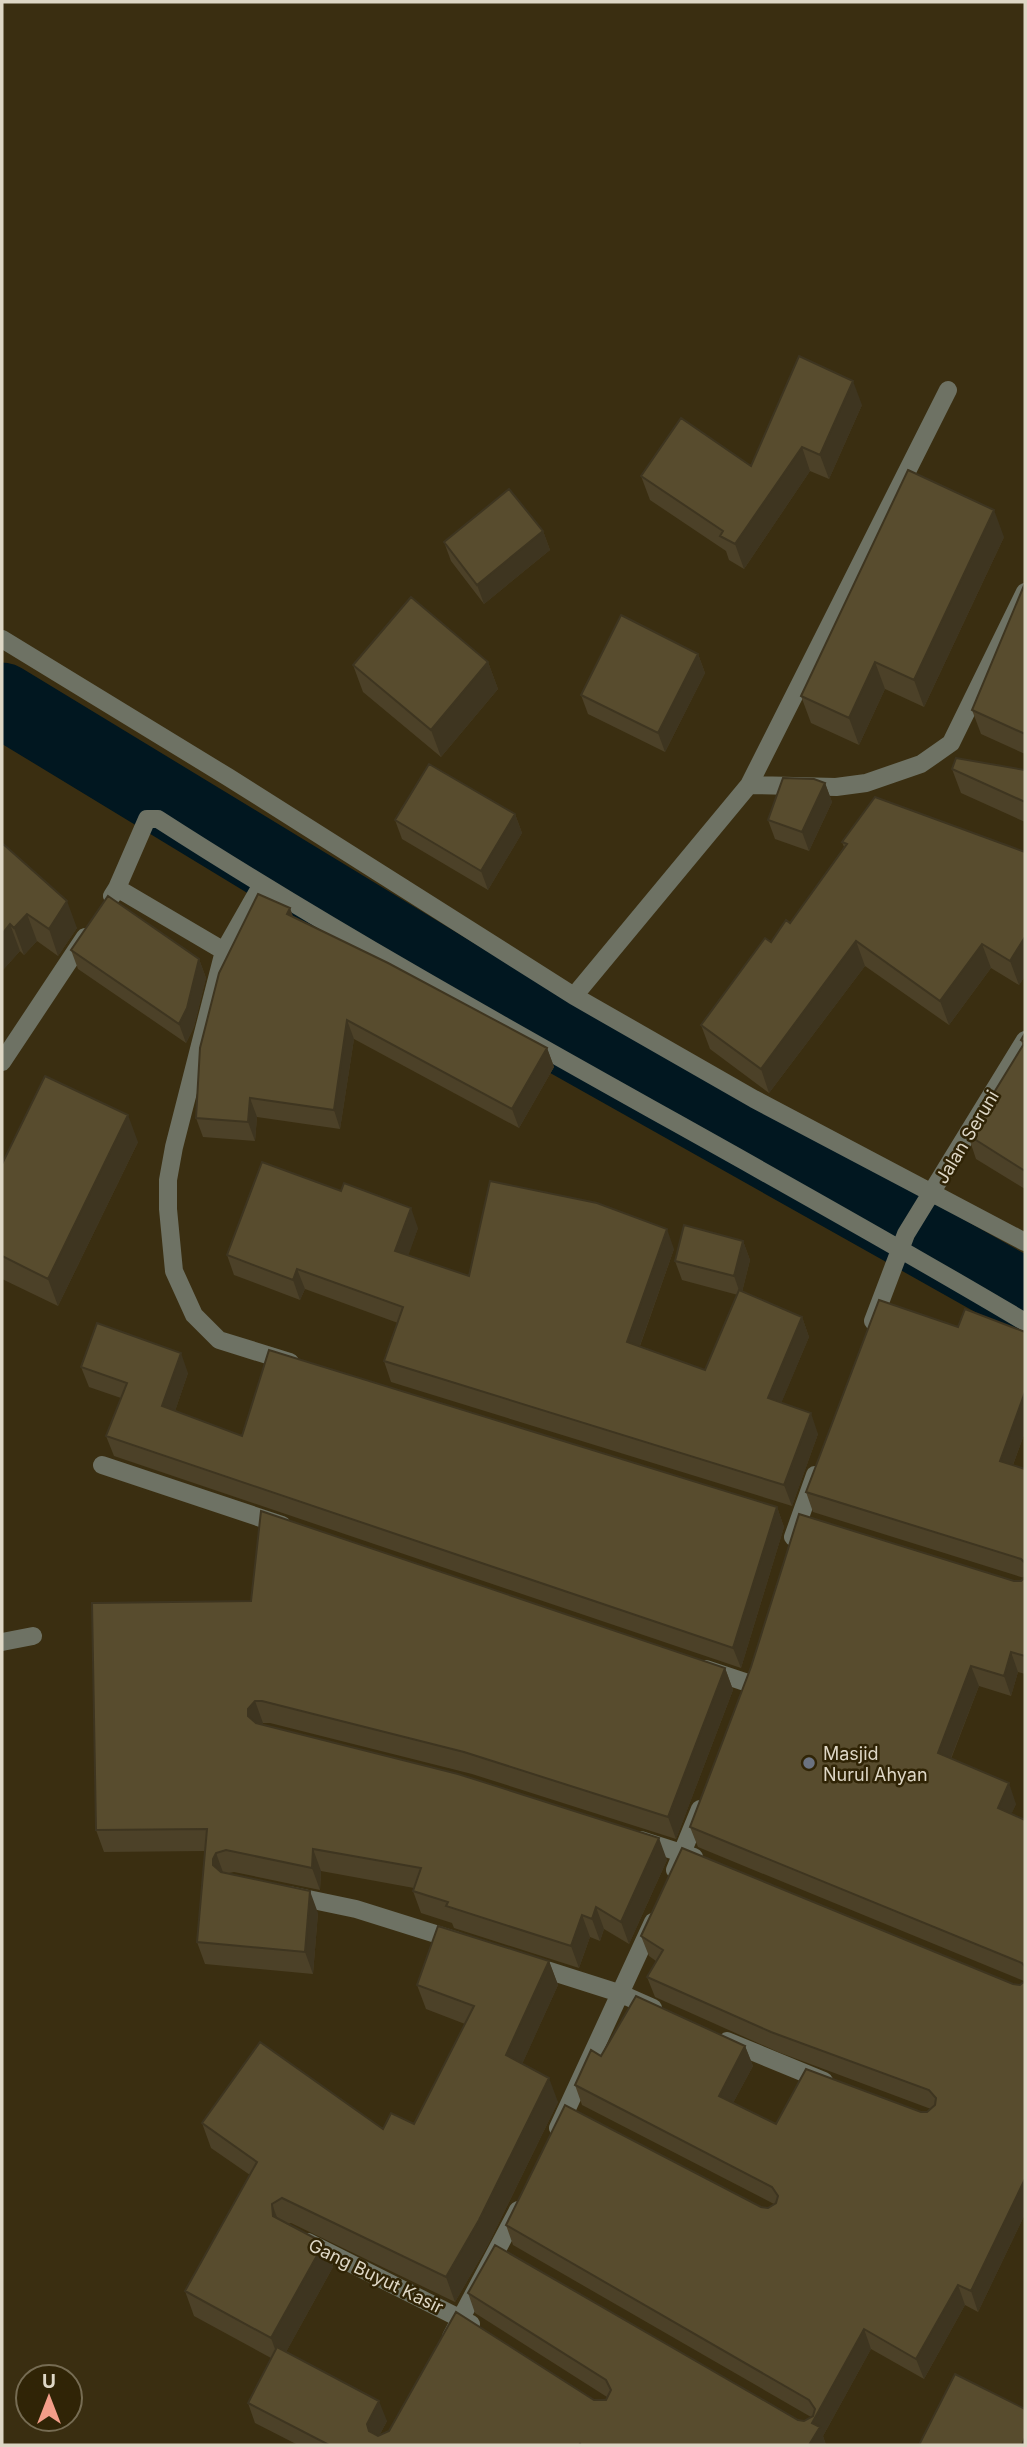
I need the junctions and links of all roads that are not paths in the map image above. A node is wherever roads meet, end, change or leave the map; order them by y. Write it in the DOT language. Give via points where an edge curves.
graph roads {
  1 [pos="948,390"];
  2 [pos="1025,592"];
  3 [pos="2,639"];
  4 [pos="749,785"];
  5 [pos="261,886"];
  6 [pos="117,888"];
  7 [pos="224,951"];
  8 [pos="574,996"];
  9 [pos="1025,1040"];
  10 [pos="2,1062"];
  11 [pos="930,1198"];
  12 [pos="903,1240"];
  13 [pos="1025,1242"];
  14 [pos="1025,1322"];
  15 [pos="866,1338"];
  16 [pos="312,1369"];
  17 [pos="822,1456"];
  18 [pos="103,1465"];
  19 [pos="300,1532"];
  20 [pos="786,1558"];
  21 [pos="33,1636"];
  22 [pos="2,1642"];
  23 [pos="695,1665"];
  24 [pos="748,1683"];
  25 [pos="708,1787"];
  26 [pos="619,1833"];
  27 [pos="683,1853"];
  28 [pos="708,1863"];
  29 [pos="269,1891"];
  30 [pos="474,1947"];
  31 [pos="514,1959"];
  32 [pos="619,1993"];
  33 [pos="667,2014"];
  34 [pos="715,2036"];
  35 [pos="847,2090"];
  36 [pos="550,2145"];
  37 [pos="527,2192"];
  38 [pos="291,2234"];
  39 [pos="462,2318"];
  40 [pos="484,2332"];
  41 [pos="442,2351"];
  1 -- 4 [label="street"];
  2 -- 4 [label="street" via="951,743 921,764 846,786"];
  3 -- 8 [label="street"];
  4 -- 8 [label="street"];
  5 -- 6 [label="street" via="152,817"];
  5 -- 7 [label="street"];
  5 -- 12 [label="street"];
  6 -- 7 [label="street"];
  6 -- 10 [label="street"];
  7 -- 16 [label="street" via="174,1147 167,1197 174,1271 194,1315 219,1340"];
  8 -- 11 [label="street"];
  9 -- 11 [label="street, Jalan Seruni"];
  11 -- 12 [label="street, Jalan Seruni"];
  11 -- 13 [label="street"];
  12 -- 14 [label="street"];
  12 -- 15 [label="street, Jalan Seruni"];
  17 -- 20 [label="street"];
  18 -- 19 [label="street"];
  21 -- 22 [label="street"];
  23 -- 24 [label="street"];
  25 -- 27 [label="street"];
  26 -- 27 [label="street"];
  27 -- 28 [label="street"];
  27 -- 32 [label="street"];
  29 -- 30 [label="street" via="356,1909"];
  31 -- 32 [label="street"];
  32 -- 33 [label="street"];
  32 -- 36 [label="street" via="573,2113"];
  34 -- 35 [label="street"];
  37 -- 39 [label="street" via="504,2253"];
  38 -- 39 [label="street, Gang Buyut Kasir"];
  39 -- 40 [label="street, Gang Buyut Kasir"];
  39 -- 41 [label="street"];
}
